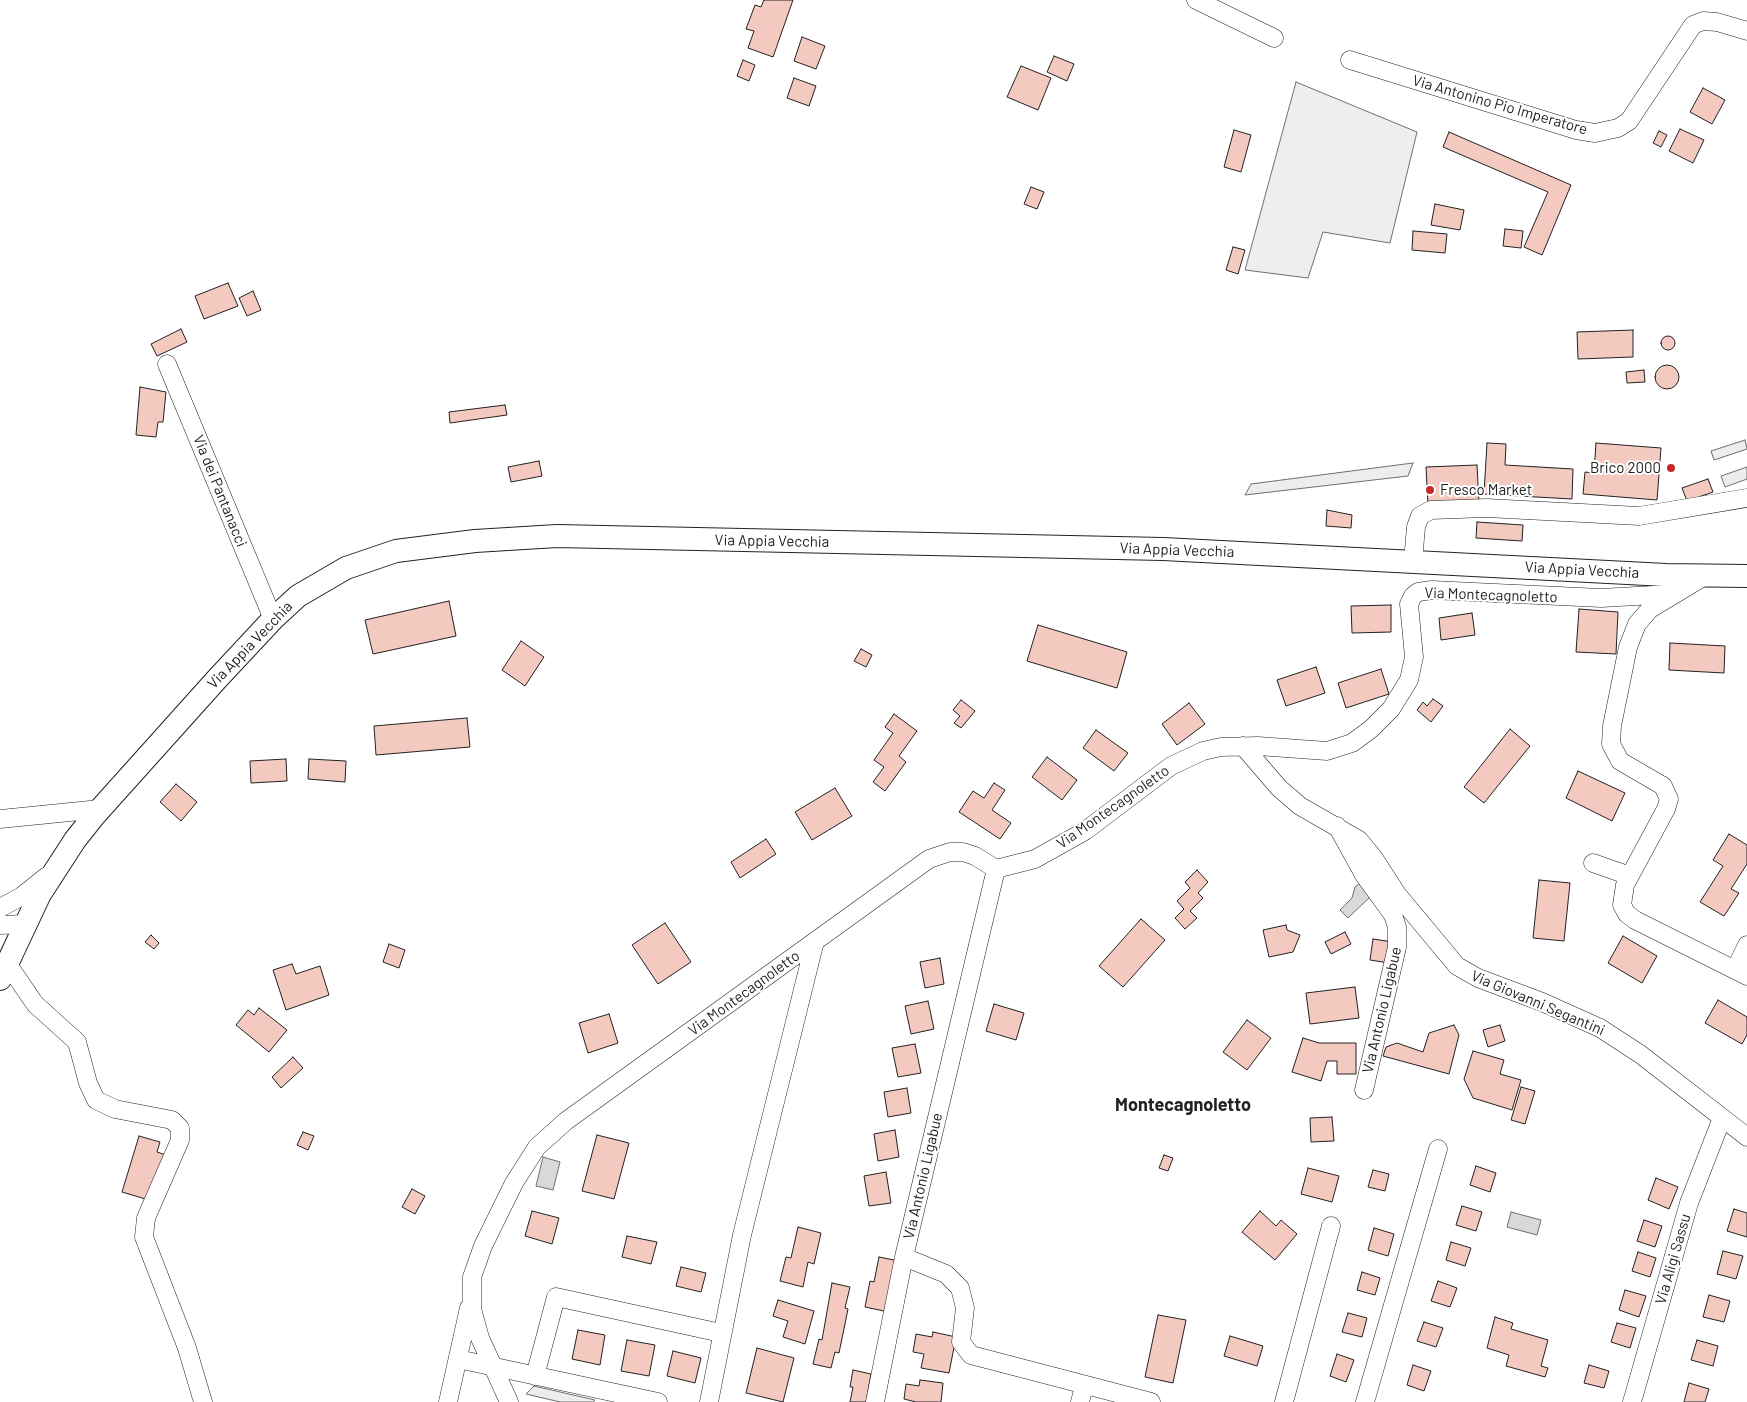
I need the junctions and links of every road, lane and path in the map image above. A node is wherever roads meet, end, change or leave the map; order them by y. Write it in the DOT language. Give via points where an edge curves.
graph roads {
  1 [pos="1196,0"];
  2 [pos="1747,31"];
  3 [pos="1274,38"];
  4 [pos="1350,60"];
  5 [pos="167,364"];
  6 [pos="1747,498"];
  7 [pos="1413,561"];
  8 [pos="1703,576"];
  9 [pos="1747,576"];
  10 [pos="1672,594"];
  11 [pos="273,619"];
  12 [pos="1243,746"];
  13 [pos="100,809"];
  14 [pos="0,819"];
  15 [pos="1338,826"];
  16 [pos="1593,863"];
  17 [pos="56,867"];
  18 [pos="996,869"];
  19 [pos="1630,876"];
  20 [pos="1,907"];
  21 [pos="0,926"];
  22 [pos="18,927"];
  23 [pos="815,941"];
  24 [pos="1747,944"];
  25 [pos="3,971"];
  26 [pos="1741,973"];
  27 [pos="1364,1090"];
  28 [pos="1722,1118"];
  29 [pos="1747,1137"];
  30 [pos="1438,1149"];
  31 [pos="1331,1226"];
  32 [pos="904,1257"];
  33 [pos="471,1300"];
  34 [pos="721,1333"];
  35 [pos="458,1359"];
  36 [pos="492,1367"];
  37 [pos="535,1376"];
  38 [pos="1082,1394"];
  39 [pos="203,1402"];
  40 [pos="448,1402"];
  41 [pos="509,1402"];
  42 [pos="658,1402"];
  43 [pos="709,1402"];
  44 [pos="875,1402"];
  45 [pos="1151,1402"];
  46 [pos="1284,1402"];
  47 [pos="1365,1402"];
  48 [pos="1632,1402"];
  1 -- 3 [label="street"];
  2 -- 4 [label="street, Via Antonino Pio Imperatore" via="1717,22 1702,21 1693,26 1629,121 1600,133 1576,130"];
  5 -- 11 [label="street, Via dei Pantanacci"];
  6 -- 7 [label="street" via="1639,516 1487,508 1431,510 1420,516 1416,527"];
  7 -- 8 [label="main road, Via Appia Vecchia"];
  7 -- 11 [label="main road, Via Appia Vecchia" via="1163,549 526,537 422,547 374,557 319,583 298,596"];
  8 -- 9 [label="main road, Via Appia Vecchia"];
  8 -- 10 [label="street"];
  10 -- 12 [label="street, Via Montecagnoletto" via="1601,598 1418,592 1409,604 1414,657 1409,680 1395,705 1371,729 1352,743 1327,751"];
  10 -- 19 [label="street" via="1650,609 1634,630 1612,726 1616,756 1663,786 1669,799"];
  11 -- 13 [label="main road, Via Appia Vecchia"];
  12 -- 15 [label="street, Via Giovanni Segantini" via="1279,788 1300,806"];
  12 -- 18 [label="street, Via Montecagnoletto" via="1212,749 1182,759 1074,838 1034,858"];
  13 -- 14 [label="street"];
  13 -- 17 [label="main road, Via Appia Vecchia"];
  15 -- 27 [label="street, Via Antonio Ligabue" via="1364,875 1393,915 1398,933"];
  15 -- 28 [label="street, Via Giovanni Segantini" via="1363,844 1397,894 1457,966 1478,978 1600,1028 1640,1054"];
  16 -- 19 [label="street"];
  17 -- 20 [label="street" via="41,882"];
  17 -- 22 [label="main road, Via Appia Vecchia"];
  18 -- 23 [label="street, Via Montecagnoletto" via="963,852 940,854"];
  18 -- 32 [label="street, Via Antonio Ligabue"];
  19 -- 26 [label="street" via="1621,899 1627,914"];
  20 -- 22 [label="street" via="24,909"];
  21 -- 22 [label="street"];
  22 -- 25 [label="main road, Via Appia Vecchia"];
  23 -- 33 [label="street, Via Montecagnoletto" via="566,1121 537,1147 514,1183 479,1254 472,1277"];
  23 -- 34 [label="street" via="749,1203"];
  24 -- 26 [label="street"];
  25 -- 39 [label="street" via="76,1042 96,1100 115,1109 172,1120 180,1128 180,1140 146,1218 144,1237 188,1348"];
  28 -- 29 [label="street, Via Giovanni Segantini"];
  28 -- 48 [label="street, Via Aligi Sassu" via="1684,1220"];
  30 -- 47 [label="street"];
  31 -- 46 [label="street"];
  32 -- 38 [label="street, Via Antonio Ligabue" via="946,1274 960,1288 965,1308 961,1342 970,1355"];
  32 -- 44 [label="street"];
  33 -- 35 [label="street"];
  33 -- 36 [label="street, Via Montecagnoletto" via="480,1338"];
  34 -- 37 [label="street" via="556,1297"];
  34 -- 43 [label="street"];
  35 -- 36 [label="street"];
  35 -- 40 [label="street"];
  36 -- 37 [label="street"];
  36 -- 41 [label="street, Via Montecagnoletto"];
  37 -- 42 [label="street"];
  38 -- 45 [label="street, Via Antonio Ligabue"];
}
